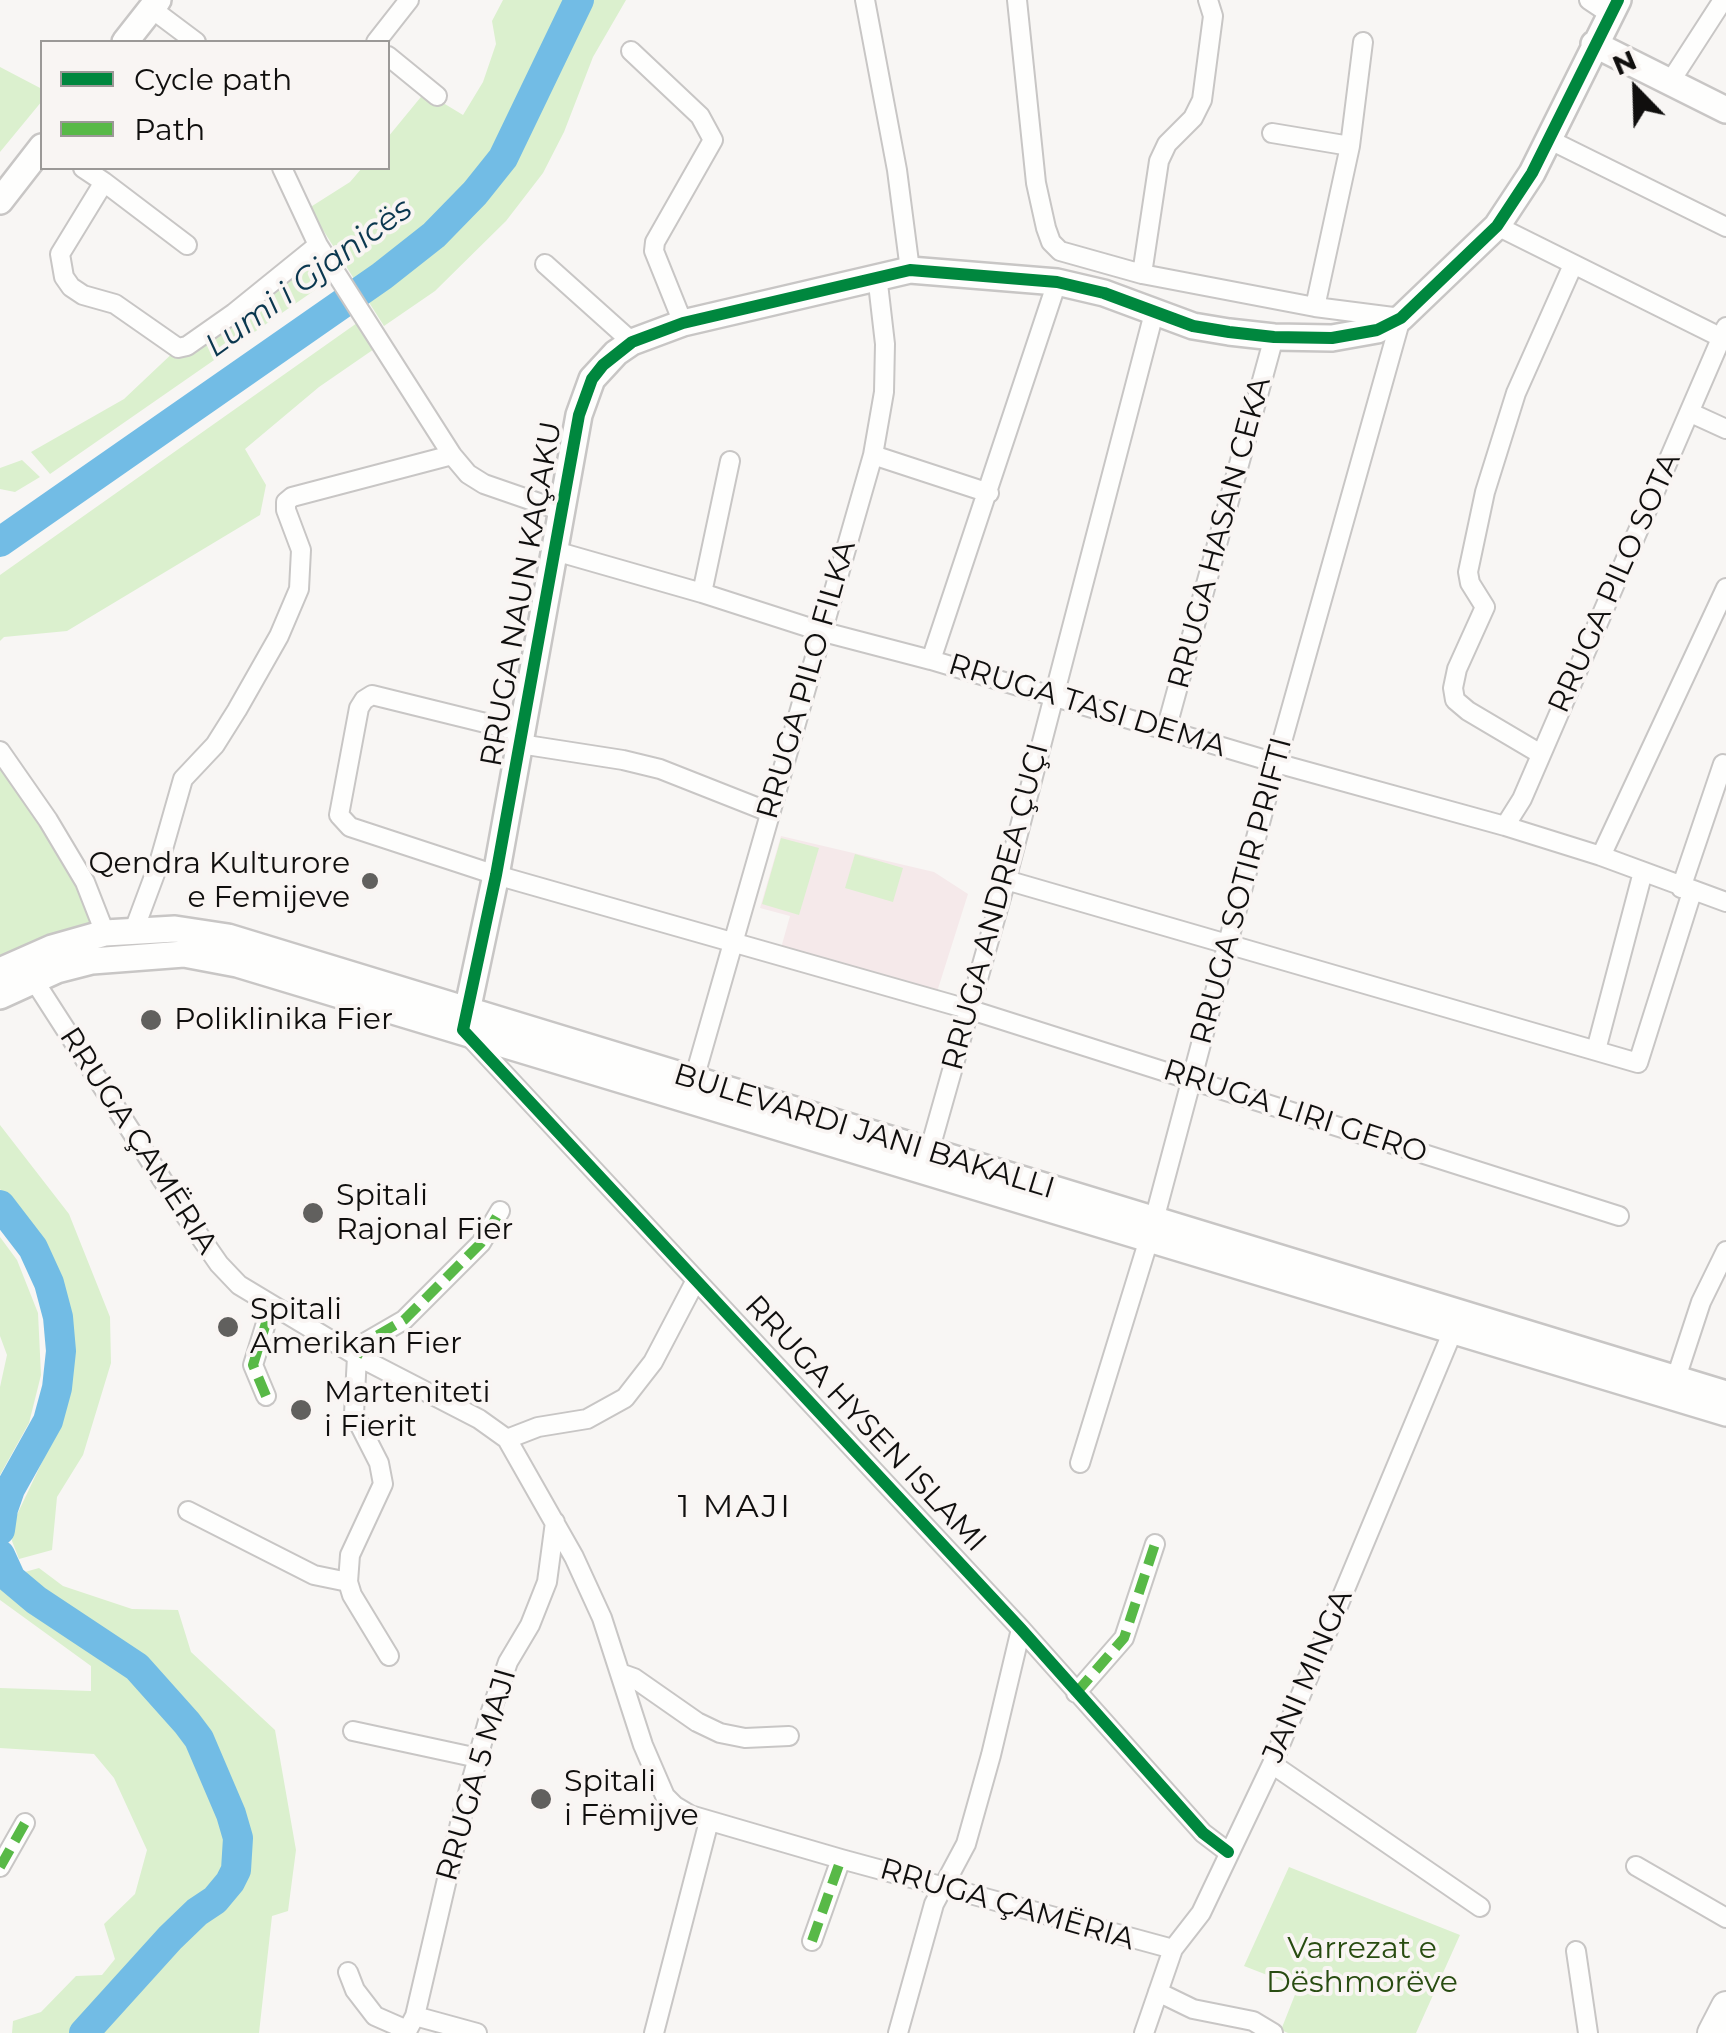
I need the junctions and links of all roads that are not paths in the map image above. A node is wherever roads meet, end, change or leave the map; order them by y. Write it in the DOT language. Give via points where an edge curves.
graph roads {
  1 [pos="409,0"];
  2 [pos="865,0"];
  3 [pos="1016,0"];
  4 [pos="1208,0"];
  5 [pos="1723,0"];
  6 [pos="155,4"];
  7 [pos="1605,5"];
  8 [pos="127,40"];
  9 [pos="194,40"];
  10 [pos="378,40"];
  11 [pos="1363,42"];
  12 [pos="1594,44"];
  13 [pos="632,51"];
  14 [pos="390,58"];
  15 [pos="1670,82"];
  16 [pos="437,96"];
  17 [pos="1726,110"];
  18 [pos="1272,133"];
  19 [pos="1548,139"];
  20 [pos="1350,146"];
  21 [pos="40,150"];
  22 [pos="87,170"];
  23 [pos="283,170"];
  24 [pos="104,182"];
  25 [pos="0,200"];
  26 [pos="1498,226"];
  27 [pos="1726,227"];
  28 [pos="187,245"];
  29 [pos="321,249"];
  30 [pos="545,264"];
  31 [pos="1573,265"];
  32 [pos="910,270"];
  33 [pos="1142,274"];
  34 [pos="877,275"];
  35 [pos="1057,282"];
  36 [pos="1315,306"];
  37 [pos="1154,313"];
  38 [pos="1401,318"];
  39 [pos="683,323"];
  40 [pos="1725,335"];
  41 [pos="1274,337"];
  42 [pos="632,342"];
  43 [pos="1691,413"];
  44 [pos="1726,430"];
  45 [pos="452,455"];
  46 [pos="872,455"];
  47 [pos="730,461"];
  48 [pos="989,494"];
  49 [pos="562,511"];
  50 [pos="555,551"];
  51 [pos="1726,588"];
  52 [pos="702,593"];
  53 [pos="1720,618"];
  54 [pos="820,631"];
  55 [pos="932,660"];
  56 [pos="1052,696"];
  57 [pos="1166,730"];
  58 [pos="521,738"];
  59 [pos="0,751"];
  60 [pos="1540,753"];
  61 [pos="1276,763"];
  62 [pos="1722,764"];
  63 [pos="769,812"];
  64 [pos="1505,826"];
  65 [pos="1600,856"];
  66 [pos="1643,872"];
  67 [pos="496,875"];
  68 [pos="1006,880"];
  69 [pos="1687,890"];
  70 [pos="1726,902"];
  71 [pos="134,930"];
  72 [pos="105,933"];
  73 [pos="735,942"];
  74 [pos="1228,943"];
  75 [pos="18,970"];
  76 [pos="0,996"];
  77 [pos="970,1010"];
  78 [pos="466,1020"];
  79 [pos="1596,1050"];
  80 [pos="1192,1078"];
  81 [pos="694,1079"];
  82 [pos="929,1152"];
  83 [pos="500,1212"];
  84 [pos="1618,1216"];
  85 [pos="1151,1230"];
  86 [pos="1726,1251"];
  87 [pos="696,1280"];
  88 [pos="271,1307"];
  89 [pos="1457,1321"];
  90 [pos="358,1356"];
  91 [pos="1676,1378"];
  92 [pos="1726,1394"];
  93 [pos="266,1396"];
  94 [pos="1726,1413"];
  95 [pos="507,1439"];
  96 [pos="1080,1463"];
  97 [pos="188,1511"];
  98 [pos="556,1521"];
  99 [pos="1155,1544"];
  100 [pos="348,1582"];
  101 [pos="1021,1629"];
  102 [pos="389,1656"];
  103 [pos="620,1673"];
  104 [pos="1076,1693"];
  105 [pos="353,1731"];
  106 [pos="789,1736"];
  107 [pos="478,1758"];
  108 [pos="1272,1764"];
  109 [pos="710,1820"];
  110 [pos="25,1823"];
  111 [pos="1228,1852"];
  112 [pos="842,1859"];
  113 [pos="1636,1866"];
  114 [pos="0,1867"];
  115 [pos="944,1887"];
  116 [pos="1480,1908"];
  117 [pos="1726,1918"];
  118 [pos="812,1941"];
  119 [pos="1173,1950"];
  120 [pos="1576,1951"];
  121 [pos="348,1972"];
  122 [pos="1158,1992"];
  123 [pos="1726,2006"];
  124 [pos="409,2026"];
  125 [pos="476,2033"];
  126 [pos="654,2033"];
  127 [pos="898,2033"];
  128 [pos="1144,2033"];
  129 [pos="1274,2033"];
  130 [pos="1588,2033"];
  131 [pos="1712,2033"];
  1 -- 10 [label="street"];
  2 -- 32 [label="street"];
  3 -- 33 [label="street" via="1036,183 1051,242 1072,257"];
  4 -- 33 [label="street" via="1213,16 1202,100 1159,161"];
  5 -- 15 [label="street"];
  6 -- 8 [label="main road"];
  6 -- 9 [label="street"];
  7 -- 12 [label="main road, RRUGA NAUN KAÇAKU"];
  11 -- 20 [label="street"];
  12 -- 15 [label="main road"];
  12 -- 19 [label="main road, RRUGA NAUN KAÇAKU"];
  13 -- 39 [label="street" via="700,116 713,140 655,242"];
  14 -- 16 [label="street"];
  15 -- 17 [label="main road"];
  18 -- 20 [label="street"];
  19 -- 26 [label="main road, RRUGA NAUN KAÇAKU"];
  19 -- 27 [label="street"];
  20 -- 36 [label="street"];
  21 -- 25 [label="main road"];
  22 -- 24 [label="street"];
  23 -- 29 [label="street"];
  24 -- 28 [label="street"];
  24 -- 29 [label="street" via="60,254 64,277 71,288 115,304 178,348"];
  26 -- 31 [label="street"];
  26 -- 38 [label="main road, RRUGA NAUN KAÇAKU"];
  29 -- 45 [label="street"];
  30 -- 42 [label="street"];
  31 -- 40 [label="street"];
  31 -- 60 [label="street" via="1516,393 1485,492 1468,572 1484,607 1452,688 1468,712"];
  32 -- 34 [label="main road, RRUGA NAUN KAÇAKU"];
  32 -- 35 [label="main road, RRUGA NAUN KAÇAKU"];
  33 -- 36 [label="street"];
  34 -- 39 [label="main road, RRUGA NAUN KAÇAKU"];
  34 -- 46 [label="street, RRUGA PILO FILKA" via="884,392"];
  35 -- 37 [label="main road, RRUGA NAUN KAÇAKU"];
  35 -- 48 [label="street"];
  36 -- 38 [label="street"];
  37 -- 41 [label="main road, RRUGA NAUN KAÇAKU" via="1193,326"];
  37 -- 56 [label="street, RRUGA ANDREA ÇUÇI"];
  38 -- 41 [label="main road, RRUGA NAUN KAÇAKU" via="1355,336"];
  38 -- 61 [label="street, RRUGA SOTIR PRIFTI"];
  39 -- 42 [label="main road, RRUGA NAUN KAÇAKU"];
  40 -- 43 [label="street, RRUGA PILO SOTA"];
  41 -- 57 [label="street, RRUGA HASAN CEKA"];
  42 -- 49 [label="main road, RRUGA NAUN KAÇAKU" via="603,365 585,396"];
  43 -- 44 [label="street"];
  43 -- 60 [label="street, RRUGA PILO SOTA"];
  45 -- 49 [label="street" via="484,484"];
  45 -- 71 [label="street" via="286,502 301,550 299,589 237,710 183,779"];
  46 -- 48 [label="street"];
  46 -- 54 [label="street, RRUGA PILO FILKA"];
  47 -- 52 [label="street"];
  48 -- 55 [label="street"];
  49 -- 50 [label="main road, RRUGA NAUN KAÇAKU"];
  50 -- 52 [label="street, RRUGA TASI DEMA"];
  50 -- 58 [label="main road, RRUGA NAUN KAÇAKU"];
  51 -- 53 [label="street"];
  52 -- 54 [label="street, RRUGA TASI DEMA"];
  53 -- 65 [label="street"];
  54 -- 55 [label="street, RRUGA TASI DEMA"];
  54 -- 63 [label="street, RRUGA PILO FILKA"];
  55 -- 56 [label="street, RRUGA TASI DEMA"];
  56 -- 57 [label="street, RRUGA TASI DEMA"];
  56 -- 68 [label="street, RRUGA ANDREA ÇUÇI"];
  57 -- 61 [label="street, RRUGA TASI DEMA"];
  58 -- 63 [label="street" via="660,769"];
  58 -- 67 [label="main road, RRUGA NAUN KAÇAKU"];
  58 -- 67 [label="street" via="372,695 360,708 339,807 350,827"];
  59 -- 72 [label="street" via="85,882"];
  60 -- 64 [label="street, RRUGA PILO SOTA"];
  61 -- 64 [label="street, RRUGA TASI DEMA"];
  61 -- 74 [label="street, RRUGA SOTIR PRIFTI"];
  62 -- 69 [label="street"];
  63 -- 73 [label="street, RRUGA PILO FILKA"];
  64 -- 65 [label="street, RRUGA TASI DEMA"];
  65 -- 66 [label="street, RRUGA TASI DEMA"];
  66 -- 69 [label="street, RRUGA TASI DEMA"];
  66 -- 79 [label="street"];
  67 -- 73 [label="street"];
  67 -- 78 [label="main road, RRUGA NAUN KAÇAKU"];
  68 -- 74 [label="street"];
  68 -- 77 [label="street, RRUGA ANDREA ÇUÇI"];
  69 -- 70 [label="street, RRUGA TASI DEMA"];
  69 -- 79 [label="street" via="1638,1063"];
  71 -- 72 [label="main road, BULEVARDI JANI BAKALLI"];
  71 -- 78 [label="main road, BULEVARDI JANI BAKALLI" via="228,937"];
  72 -- 75 [label="main road, BULEVARDI JANI BAKALLI"];
  73 -- 77 [label="street, RRUGA LIRI GERO"];
  73 -- 81 [label="street, RRUGA PILO FILKA"];
  74 -- 79 [label="street"];
  74 -- 80 [label="street, RRUGA SOTIR PRIFTI"];
  75 -- 76 [label="main road, BULEVARDI JANI BAKALLI"];
  75 -- 78 [label="main road, BULEVARDI JANI BAKALLI" via="156,954 204,956"];
  75 -- 88 [label="street, RRUGA ÇAMËRIA" via="204,1244 239,1286"];
  77 -- 80 [label="street, RRUGA LIRI GERO"];
  77 -- 82 [label="street, RRUGA ANDREA ÇUÇI"];
  78 -- 81 [label="main road, BULEVARDI JANI BAKALLI"];
  78 -- 85 [label="main road, BULEVARDI JANI BAKALLI"];
  78 -- 87 [label="street, RRUGA HYSEN ISLAMI"];
  80 -- 84 [label="street, RRUGA LIRI GERO"];
  80 -- 85 [label="street, RRUGA SOTIR PRIFTI"];
  81 -- 82 [label="main road, BULEVARDI JANI BAKALLI"];
  82 -- 85 [label="main road, BULEVARDI JANI BAKALLI"];
  83 -- 90 [label="street" via="481,1243"];
  85 -- 89 [label="main road, BULEVARDI JANI BAKALLI"];
  85 -- 96 [label="street, RRUGA SOTIR PRIFTI"];
  86 -- 91 [label="street"];
  87 -- 95 [label="street" via="654,1362 625,1398 587,1419"];
  87 -- 101 [label="street, RRUGA HYSEN ISLAMI"];
  88 -- 90 [label="street, RRUGA ÇAMËRIA"];
  88 -- 93 [label="street" via="253,1365"];
  89 -- 91 [label="main road, BULEVARDI JANI BAKALLI"];
  89 -- 94 [label="main road, BULEVARDI JANI BAKALLI"];
  89 -- 108 [label="street, JANI MINGA"];
  90 -- 95 [label="street, RRUGA ÇAMËRIA"];
  90 -- 100 [label="street" via="354,1414 383,1484 350,1555"];
  91 -- 92 [label="main road, BULEVARDI JANI BAKALLI"];
  95 -- 98 [label="street, RRUGA ÇAMËRIA"];
  97 -- 100 [label="street" via="314,1576"];
  98 -- 103 [label="street, RRUGA ÇAMËRIA"];
  98 -- 107 [label="street, RRUGA 5 MAJI" via="541,1602 503,1674"];
  99 -- 104 [label="street" via="1124,1638"];
  100 -- 102 [label="street"];
  101 -- 104 [label="street, RRUGA HYSEN ISLAMI"];
  101 -- 115 [label="street" via="966,1844"];
  103 -- 106 [label="street" via="720,1733"];
  103 -- 109 [label="street, RRUGA ÇAMËRIA" via="665,1796"];
  104 -- 111 [label="street, RRUGA HYSEN ISLAMI"];
  105 -- 107 [label="street"];
  107 -- 124 [label="street, RRUGA 5 MAJI"];
  108 -- 111 [label="street, JANI MINGA"];
  108 -- 116 [label="street"];
  109 -- 112 [label="street, RRUGA ÇAMËRIA"];
  109 -- 126 [label="street"];
  110 -- 114 [label="street"];
  111 -- 119 [label="street, JANI MINGA"];
  112 -- 115 [label="street, RRUGA ÇAMËRIA"];
  112 -- 118 [label="street, RRUGA ÇAMËRIA"];
  113 -- 117 [label="street"];
  115 -- 119 [label="street, RRUGA ÇAMËRIA"];
  115 -- 127 [label="street"];
  119 -- 122 [label="street, JANI MINGA"];
  120 -- 130 [label="street"];
  121 -- 124 [label="street" via="375,2016"];
  122 -- 128 [label="street, JANI MINGA"];
  122 -- 129 [label="street"];
  123 -- 131 [label="main road"];
  124 -- 125 [label="street"];
}
